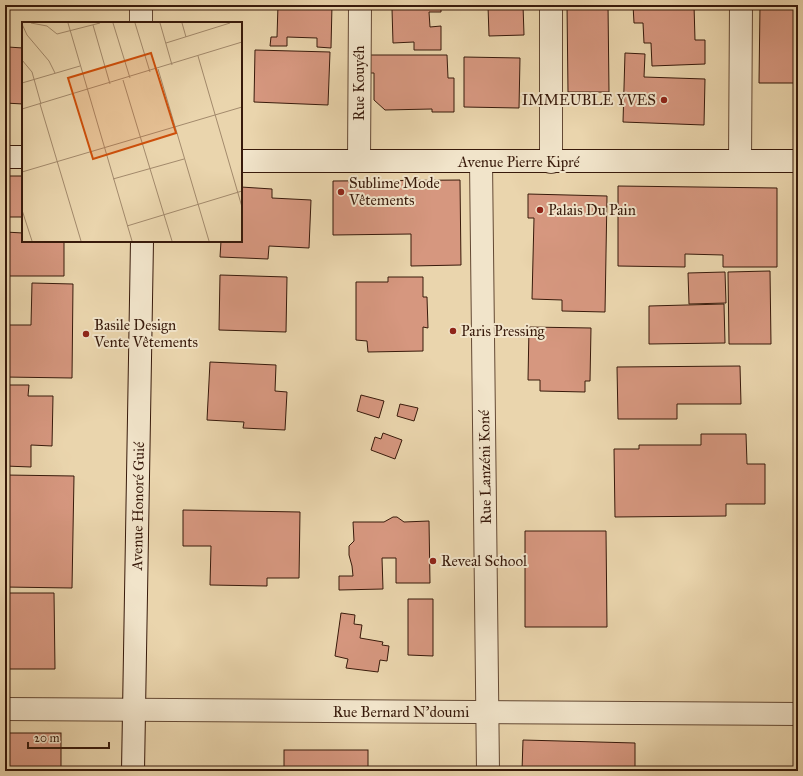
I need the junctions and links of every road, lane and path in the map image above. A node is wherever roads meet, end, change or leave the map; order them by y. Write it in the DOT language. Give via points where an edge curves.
graph roads {
  1 [pos="141,5"];
  2 [pos="360,5"];
  3 [pos="551,5"];
  4 [pos="741,5"];
  5 [pos="141,22"];
  6 [pos="5,157"];
  7 [pos="22,157"];
  8 [pos="359,160"];
  9 [pos="242,161"];
  10 [pos="740,161"];
  11 [pos="798,161"];
  12 [pos="481,162"];
  13 [pos="551,162"];
  14 [pos="142,242"];
  15 [pos="5,709"];
  16 [pos="135,710"];
  17 [pos="488,712"];
  18 [pos="798,714"];
  19 [pos="133,771"];
  20 [pos="488,771"];
  1 -- 5 [label="street"];
  2 -- 8 [label="street, Rue Kouyéh"];
  3 -- 13 [label="street"];
  4 -- 10 [label="street"];
  6 -- 7 [label="street"];
  8 -- 9 [label="street, Avenue Pierre Kipré"];
  8 -- 12 [label="street, Avenue Pierre Kipré"];
  10 -- 11 [label="street, Avenue Pierre Kipré"];
  10 -- 13 [label="street, Avenue Pierre Kipré"];
  12 -- 13 [label="street, Avenue Pierre Kipré"];
  12 -- 17 [label="street, Rue Lanzéni Koné"];
  14 -- 16 [label="street, Avenue Honoré Guié"];
  15 -- 16 [label="street, Rue Bernard N'doumi"];
  16 -- 17 [label="street, Rue Bernard N'doumi"];
  16 -- 19 [label="street, Avenue Honoré Guié"];
  17 -- 18 [label="street, Rue Bernard N'doumi"];
  17 -- 20 [label="street, Rue Lanzéni Koné"];
}
